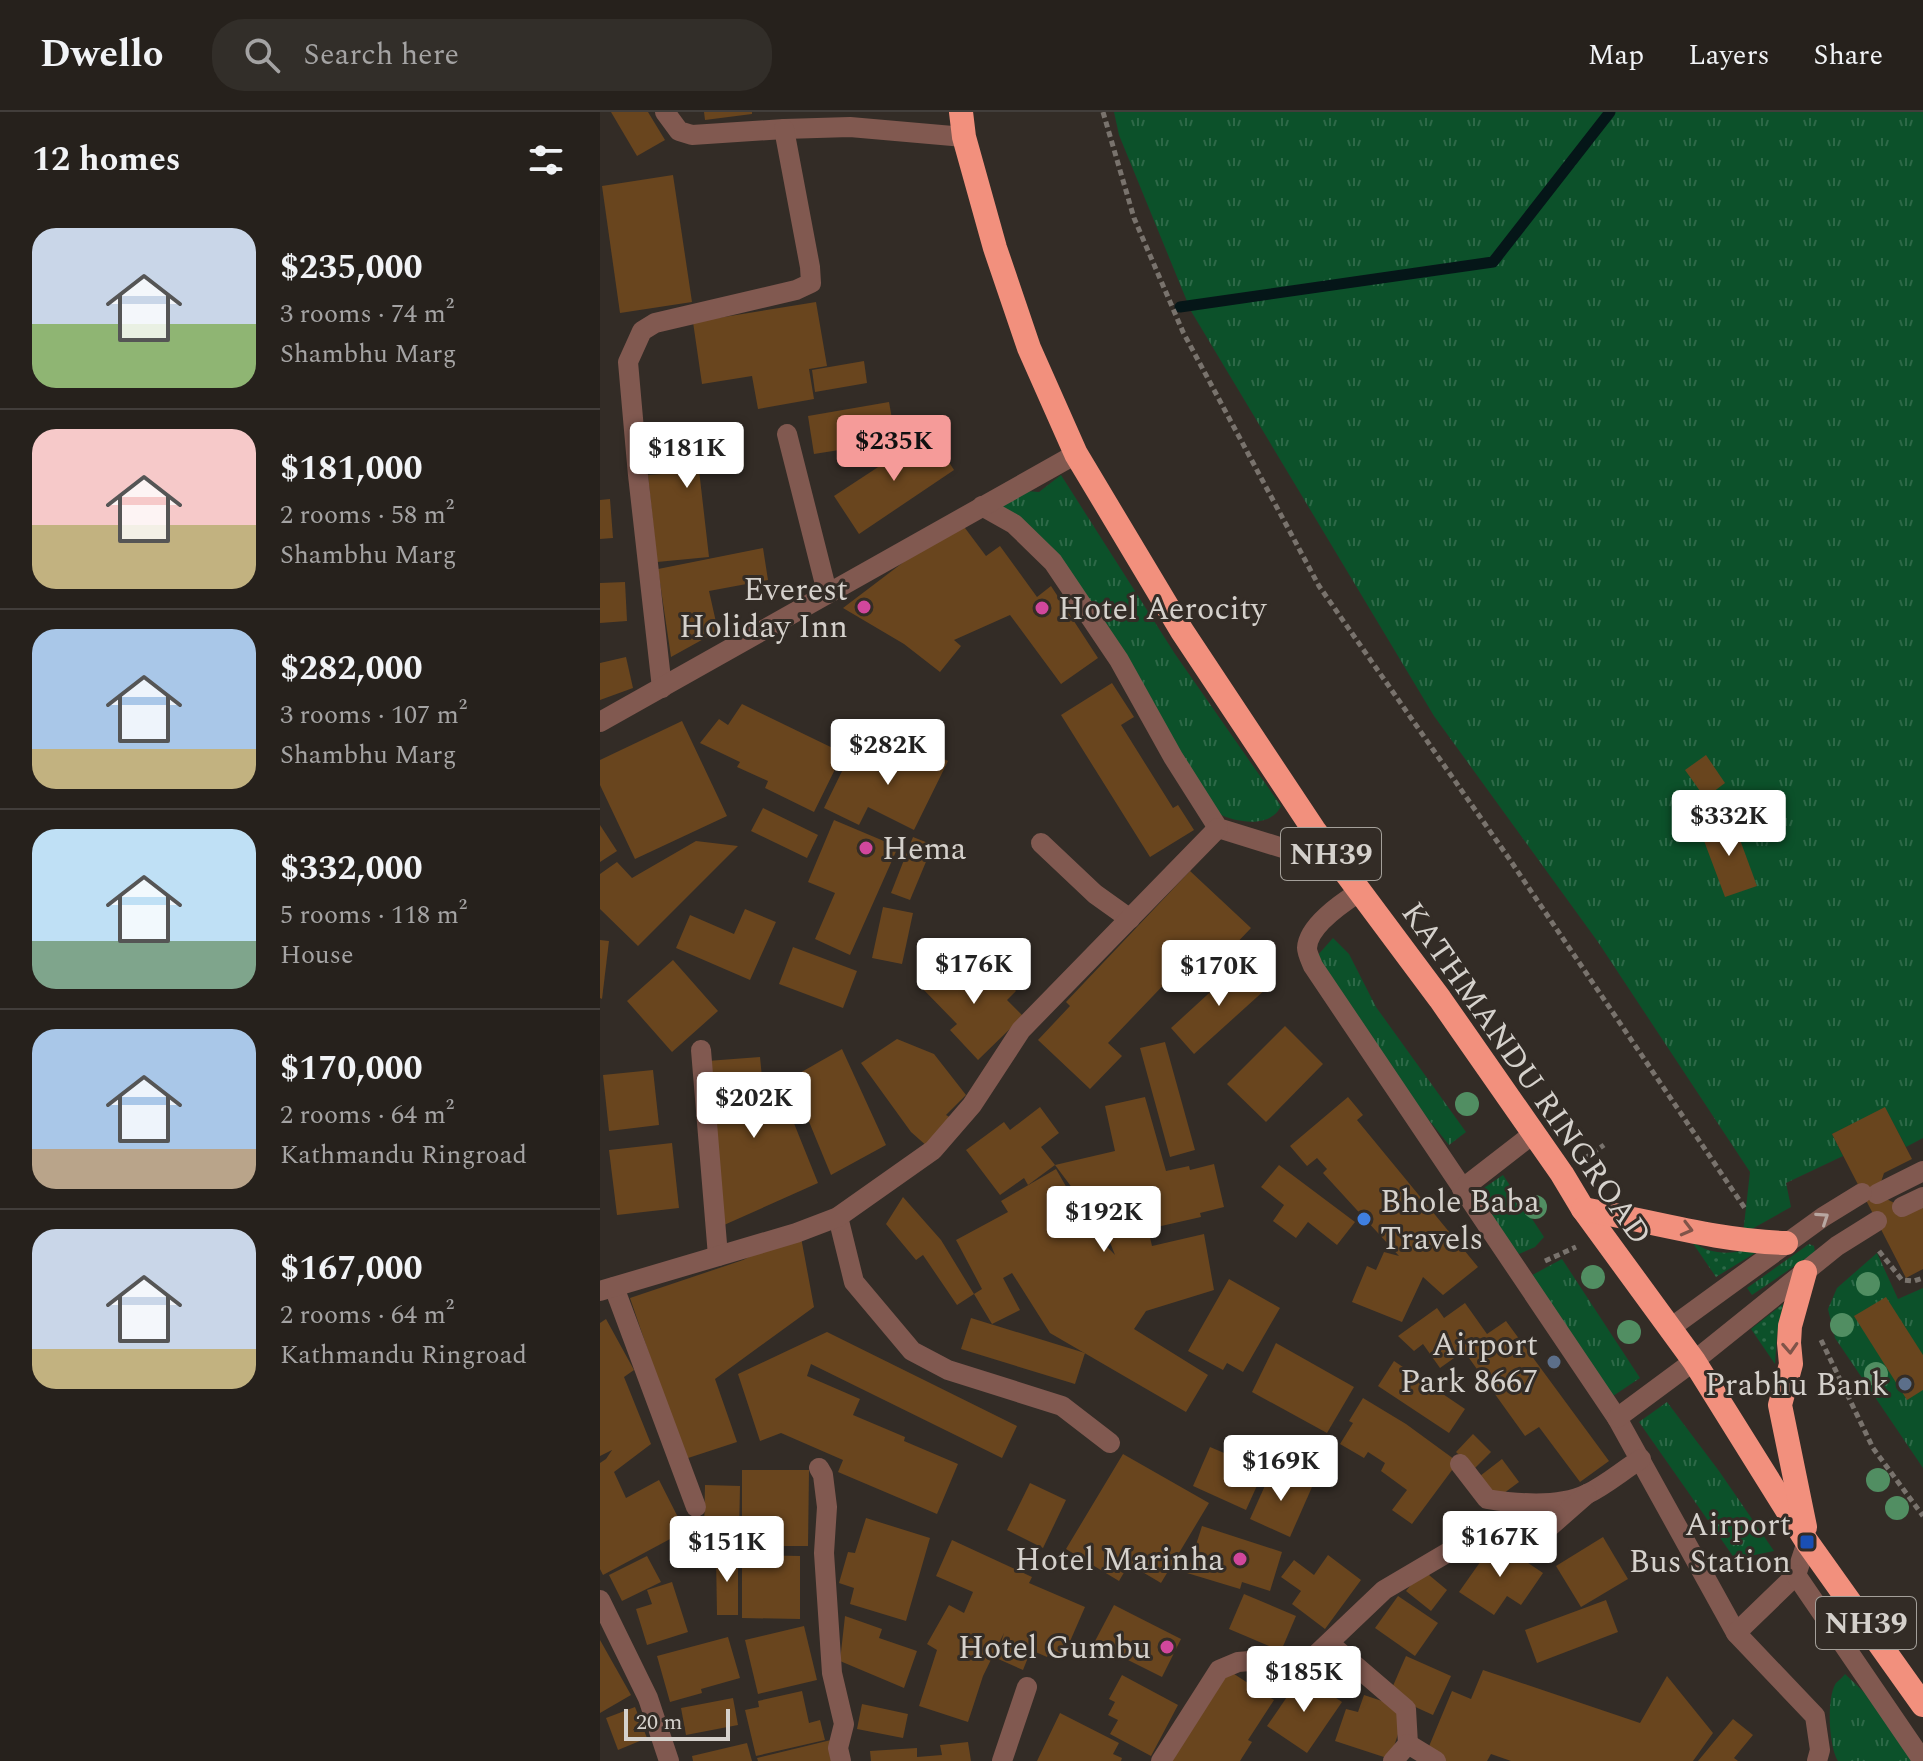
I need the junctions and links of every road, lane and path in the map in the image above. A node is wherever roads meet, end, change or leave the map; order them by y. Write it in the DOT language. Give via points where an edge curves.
graph roads {
  1 [pos="665,112"];
  2 [pos="961,112"];
  3 [pos="1103,112"];
  4 [pos="784,129"];
  5 [pos="964,137"];
  6 [pos="787,434"];
  7 [pos="1076,454"];
  8 [pos="982,506"];
  9 [pos="827,592"];
  10 [pos="662,688"];
  11 [pos="600,722"];
  12 [pos="1218,828"];
  13 [pos="1314,830"];
  14 [pos="1041,843"];
  15 [pos="1359,892"];
  16 [pos="1130,919"];
  17 [pos="701,1050"];
  18 [pos="1533,1134"];
  19 [pos="1923,1171"];
  20 [pos="1462,1189"];
  21 [pos="1923,1197"];
  22 [pos="1902,1207"];
  23 [pos="1583,1209"];
  24 [pos="838,1217"];
  25 [pos="1877,1221"];
  26 [pos="1602,1234"];
  27 [pos="1786,1243"];
  28 [pos="1877,1249"];
  29 [pos="718,1256"];
  30 [pos="1805,1272"];
  31 [pos="1519,1274"];
  32 [pos="1923,1278"];
  33 [pos="607,1289"];
  34 [pos="1669,1329"];
  35 [pos="1816,1329"];
  36 [pos="1694,1361"];
  37 [pos="1617,1418"];
  38 [pos="1110,1443"];
  39 [pos="1641,1459"];
  40 [pos="1460,1464"];
  41 [pos="819,1468"];
  42 [pos="1587,1494"];
  43 [pos="696,1507"];
  44 [pos="1923,1516"];
  45 [pos="1807,1542"];
  46 [pos="1796,1575"];
  47 [pos="600,1600"];
  48 [pos="1736,1633"];
  49 [pos="1329,1643"];
  50 [pos="1027,1687"];
  51 [pos="1923,1705"];
  52 [pos="1408,1744"];
  53 [pos="1821,1757"];
  54 [pos="669,1761"];
  55 [pos="841,1761"];
  56 [pos="1002,1761"];
  57 [pos="1161,1761"];
  58 [pos="1393,1761"];
  59 [pos="1436,1761"];
  60 [pos="1923,1761"];
  1 -- 4 [label="street" via="679,131 692,135"];
  2 -- 5 [label="highway, KATHMANDU RINGROAD / NH39"];
  3 -- 27 [label="path" via="1134,218 1183,332 1319,586 1754,1222"];
  4 -- 5 [label="street" via="850,127"];
  4 -- 10 [label="street" via="811,283 655,323 642,331 628,362"];
  5 -- 7 [label="highway, KATHMANDU RINGROAD / NH39" via="1029,348"];
  6 -- 9 [label="street"];
  7 -- 8 [label="street"];
  7 -- 13 [label="highway, KATHMANDU RINGROAD / NH39" via="1182,631"];
  8 -- 9 [label="street"];
  8 -- 12 [label="street" via="1014,524 1053,562 1119,660"];
  9 -- 10 [label="street"];
  10 -- 11 [label="street"];
  12 -- 13 [label="street" via="1286,849"];
  12 -- 16 [label="street"];
  13 -- 15 [label="highway, KATHMANDU RINGROAD / NH39"];
  14 -- 16 [label="street"];
  15 -- 18 [label="highway, KATHMANDU RINGROAD / NH39"];
  15 -- 20 [label="street" via="1334,908 1312,934 1307,948 1313,966"];
  16 -- 24 [label="street" via="1021,1030 972,1105 933,1150"];
  17 -- 29 [label="street"];
  18 -- 20 [label="street"];
  18 -- 23 [label="highway, KATHMANDU RINGROAD / NH39"];
  27 -- 19 [label="street, one-way" via="1823,1217"];
  20 -- 31 [label="street"];
  21 -- 22 [label="street"];
  23 -- 26 [label="highway, KATHMANDU RINGROAD / NH39"];
  23 -- 27 [label="highway, one-way" via="1722,1239"];
  24 -- 29 [label="street"];
  24 -- 38 [label="street" via="854,1282 912,1351 948,1370 1062,1406"];
  25 -- 30 [label="street"];
  26 -- 31 [label="path"];
  26 -- 34 [label="highway, KATHMANDU RINGROAD / NH39"];
  27 -- 34 [label="street"];
  28 -- 32 [label="path" via="1902,1280"];
  29 -- 33 [label="street"];
  30 -- 36 [label="street"];
  30 -- 45 [label="highway, one-way" via="1790,1326 1791,1364 1780,1405"];
  31 -- 37 [label="street"];
  33 -- 43 [label="street"];
  34 -- 36 [label="highway, KATHMANDU RINGROAD / NH39"];
  35 -- 44 [label="path" via="1873,1448"];
  36 -- 37 [label="street"];
  36 -- 45 [label="highway, KATHMANDU RINGROAD / NH39"];
  37 -- 39 [label="street"];
  39 -- 42 [label="street"];
  39 -- 48 [label="street"];
  40 -- 42 [label="street" via="1487,1499 1534,1503"];
  41 -- 55 [label="street" via="827,1507 824,1553 832,1673 844,1724 838,1748"];
  42 -- 49 [label="street" via="1538,1537 1486,1530 1384,1590"];
  45 -- 46 [label="street"];
  45 -- 51 [label="highway, KATHMANDU RINGROAD / NH39"];
  46 -- 48 [label="street"];
  46 -- 60 [label="street"];
  47 -- 54 [label="street" via="648,1698"];
  48 -- 53 [label="street" via="1815,1716"];
  49 -- 52 [label="street" via="1406,1709"];
  49 -- 57 [label="street" via="1300,1670 1288,1673 1250,1661 1219,1670"];
  50 -- 56 [label="street"];
  52 -- 58 [label="street"];
  52 -- 59 [label="street"];
}
